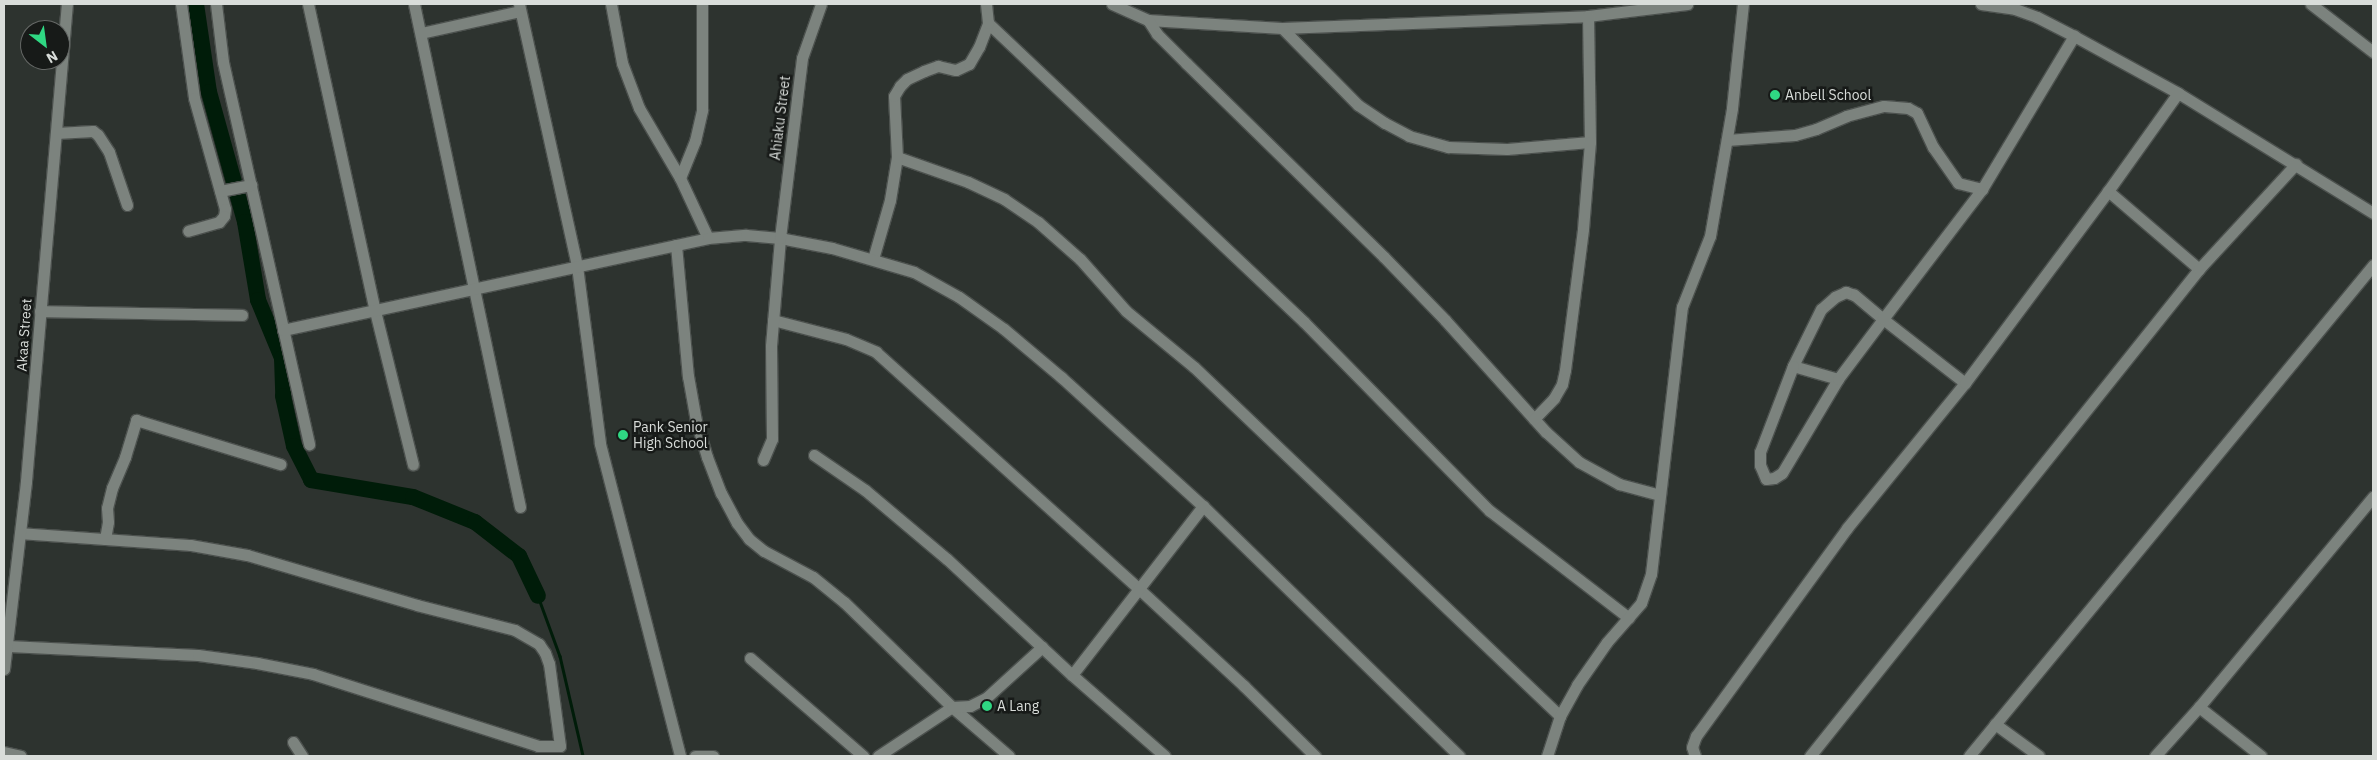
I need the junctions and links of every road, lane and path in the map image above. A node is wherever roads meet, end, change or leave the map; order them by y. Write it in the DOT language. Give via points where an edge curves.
graph roads {
  1 [pos="67,4"];
  2 [pos="181,4"];
  3 [pos="216,4"];
  4 [pos="308,4"];
  5 [pos="414,4"];
  6 [pos="611,4"];
  7 [pos="702,4"];
  8 [pos="821,4"];
  9 [pos="986,4"];
  10 [pos="1112,4"];
  11 [pos="1687,4"];
  12 [pos="1743,4"];
  13 [pos="1981,4"];
  14 [pos="2311,4"];
  15 [pos="520,7"];
  16 [pos="1588,16"];
  17 [pos="1148,20"];
  18 [pos="988,23"];
  19 [pos="1282,28"];
  20 [pos="421,33"];
  21 [pos="2074,36"];
  22 [pos="2373,52"];
  23 [pos="2178,92"];
  24 [pos="56,132"];
  25 [pos="1727,140"];
  26 [pos="1590,142"];
  27 [pos="897,156"];
  28 [pos="2296,164"];
  29 [pos="680,178"];
  30 [pos="247,186"];
  31 [pos="1982,188"];
  32 [pos="224,190"];
  33 [pos="2108,191"];
  34 [pos="127,205"];
  35 [pos="2373,213"];
  36 [pos="188,231"];
  37 [pos="708,238"];
  38 [pos="780,238"];
  39 [pos="676,246"];
  40 [pos="874,259"];
  41 [pos="2373,265"];
  42 [pos="577,266"];
  43 [pos="2199,269"];
  44 [pos="474,290"];
  45 [pos="40,311"];
  46 [pos="375,311"];
  47 [pos="242,315"];
  48 [pos="1883,319"];
  49 [pos="773,320"];
  50 [pos="283,330"];
  51 [pos="1792,366"];
  52 [pos="1838,379"];
  53 [pos="1965,383"];
  54 [pos="1534,419"];
  55 [pos="309,444"];
  56 [pos="814,455"];
  57 [pos="763,460"];
  58 [pos="280,464"];
  59 [pos="413,464"];
  60 [pos="1660,495"];
  61 [pos="2373,497"];
  62 [pos="1204,506"];
  63 [pos="520,507"];
  64 [pos="20,533"];
  65 [pos="105,539"];
  66 [pos="1140,589"];
  67 [pos="1629,618"];
  68 [pos="8,646"];
  69 [pos="1042,647"];
  70 [pos="750,658"];
  71 [pos="4,668"];
  72 [pos="1072,675"];
  73 [pos="952,707"];
  74 [pos="2199,707"];
  75 [pos="1560,716"];
  76 [pos="1995,724"];
  77 [pos="293,742"];
  78 [pos="562,751"];
  79 [pos="4,752"];
  80 [pos="21,756"];
  81 [pos="302,756"];
  82 [pos="680,756"];
  83 [pos="695,756"];
  84 [pos="713,756"];
  85 [pos="862,756"];
  86 [pos="878,756"];
  87 [pos="1008,756"];
  88 [pos="1165,756"];
  89 [pos="1315,756"];
  90 [pos="1460,756"];
  91 [pos="1547,756"];
  92 [pos="1695,756"];
  93 [pos="1810,756"];
  94 [pos="1969,756"];
  95 [pos="2040,756"];
  96 [pos="2155,756"];
  97 [pos="2261,756"];
  1 -- 24 [label="street, Akaa Street"];
  2 -- 32 [label="street" via="194,98"];
  3 -- 30 [label="street" via="223,62"];
  4 -- 46 [label="street"];
  5 -- 20 [label="street"];
  6 -- 29 [label="street" via="622,63 639,108"];
  7 -- 29 [label="street" via="702,110 695,141"];
  8 -- 38 [label="street, Ahiaku Street" via="802,58"];
  9 -- 18 [label="street"];
  10 -- 17 [label="street"];
  11 -- 16 [label="street"];
  12 -- 25 [label="street"];
  13 -- 21 [label="street" via="2016,9"];
  14 -- 22 [label="street"];
  15 -- 20 [label="street"];
  15 -- 42 [label="street"];
  16 -- 19 [label="street"];
  16 -- 26 [label="street"];
  17 -- 19 [label="street"];
  17 -- 54 [label="street" via="1157,34 1446,320"];
  18 -- 27 [label="street" via="969,64 956,70 938,66 931,68 907,79 900,86 894,96"];
  18 -- 67 [label="street" via="1304,322 1490,511"];
  19 -- 26 [label="street" via="1358,105 1409,136 1448,147 1474,149"];
  20 -- 44 [label="street"];
  21 -- 23 [label="street"];
  21 -- 31 [label="street"];
  23 -- 28 [label="street"];
  23 -- 33 [label="street"];
  24 -- 34 [label="street" via="93,131 98,135 109,152"];
  24 -- 45 [label="street, Akaa Street"];
  25 -- 31 [label="street" via="1795,135 1884,106 1908,108 1917,113 1933,147 1958,183"];
  25 -- 60 [label="street" via="1710,236 1682,307"];
  26 -- 54 [label="street" via="1583,229 1565,370 1554,398"];
  27 -- 40 [label="street" via="890,200"];
  27 -- 75 [label="street" via="968,182 1004,199 1038,222 1080,259 1126,311 1194,367"];
  28 -- 35 [label="street"];
  28 -- 43 [label="street"];
  29 -- 37 [label="street"];
  30 -- 32 [label="street"];
  30 -- 50 [label="street"];
  31 -- 48 [label="street"];
  32 -- 36 [label="street" via="224,216 219,222"];
  33 -- 43 [label="street"];
  33 -- 53 [label="street"];
  37 -- 38 [label="street" via="746,235"];
  37 -- 39 [label="street"];
  38 -- 40 [label="street"];
  38 -- 49 [label="street, Ahiaku Street"];
  39 -- 42 [label="street"];
  39 -- 73 [label="street" via="688,376 696,421 706,457 731,513 749,539 813,577 844,602"];
  40 -- 62 [label="street" via="914,272 959,297 1004,329"];
  41 -- 76 [label="street"];
  42 -- 44 [label="street"];
  42 -- 82 [label="street" via="600,444"];
  43 -- 93 [label="street"];
  44 -- 46 [label="street"];
  44 -- 63 [label="street"];
  45 -- 47 [label="street"];
  45 -- 64 [label="street, Akaa Street"];
  46 -- 50 [label="street"];
  46 -- 59 [label="street"];
  48 -- 51 [label="street" via="1854,295 1846,292 1835,297 1821,309"];
  48 -- 52 [label="street"];
  48 -- 53 [label="street"];
  49 -- 57 [label="street, Ahiaku Street" via="770,375 772,439"];
  49 -- 66 [label="street" via="846,339 876,352"];
  50 -- 55 [label="street"];
  51 -- 52 [label="street"];
  51 -- 52 [label="street" via="1760,452 1760,465 1766,478 1782,473"];
  53 -- 92 [label="street" via="1846,528 1696,736 1692,747"];
  54 -- 60 [label="street" via="1579,462 1619,484"];
  56 -- 69 [label="street" via="865,490 948,559"];
  58 -- 65 [label="street" via="136,420 112,488"];
  60 -- 67 [label="street" via="1651,574 1641,603"];
  61 -- 74 [label="street"];
  62 -- 66 [label="street"];
  62 -- 90 [label="street"];
  64 -- 65 [label="street"];
  64 -- 68 [label="street, Akaa Street"];
  65 -- 78 [label="street" via="190,545 247,555 417,606 528,635 539,644 549,664"];
  66 -- 72 [label="street"];
  66 -- 89 [label="street"];
  67 -- 75 [label="street" via="1590,665"];
  68 -- 71 [label="street, Akaa Street"];
  68 -- 78 [label="street" via="198,655 257,663 313,674"];
  69 -- 72 [label="street"];
  69 -- 73 [label="street" via="986,698 970,706"];
  70 -- 85 [label="street"];
  72 -- 88 [label="street"];
  73 -- 86 [label="street"];
  73 -- 87 [label="street"];
  74 -- 96 [label="street"];
  74 -- 97 [label="street"];
  75 -- 91 [label="street"];
  76 -- 94 [label="street"];
  76 -- 95 [label="street"];
  77 -- 81 [label="street"];
  79 -- 80 [label="street"];
  83 -- 84 [label="street"];
}
